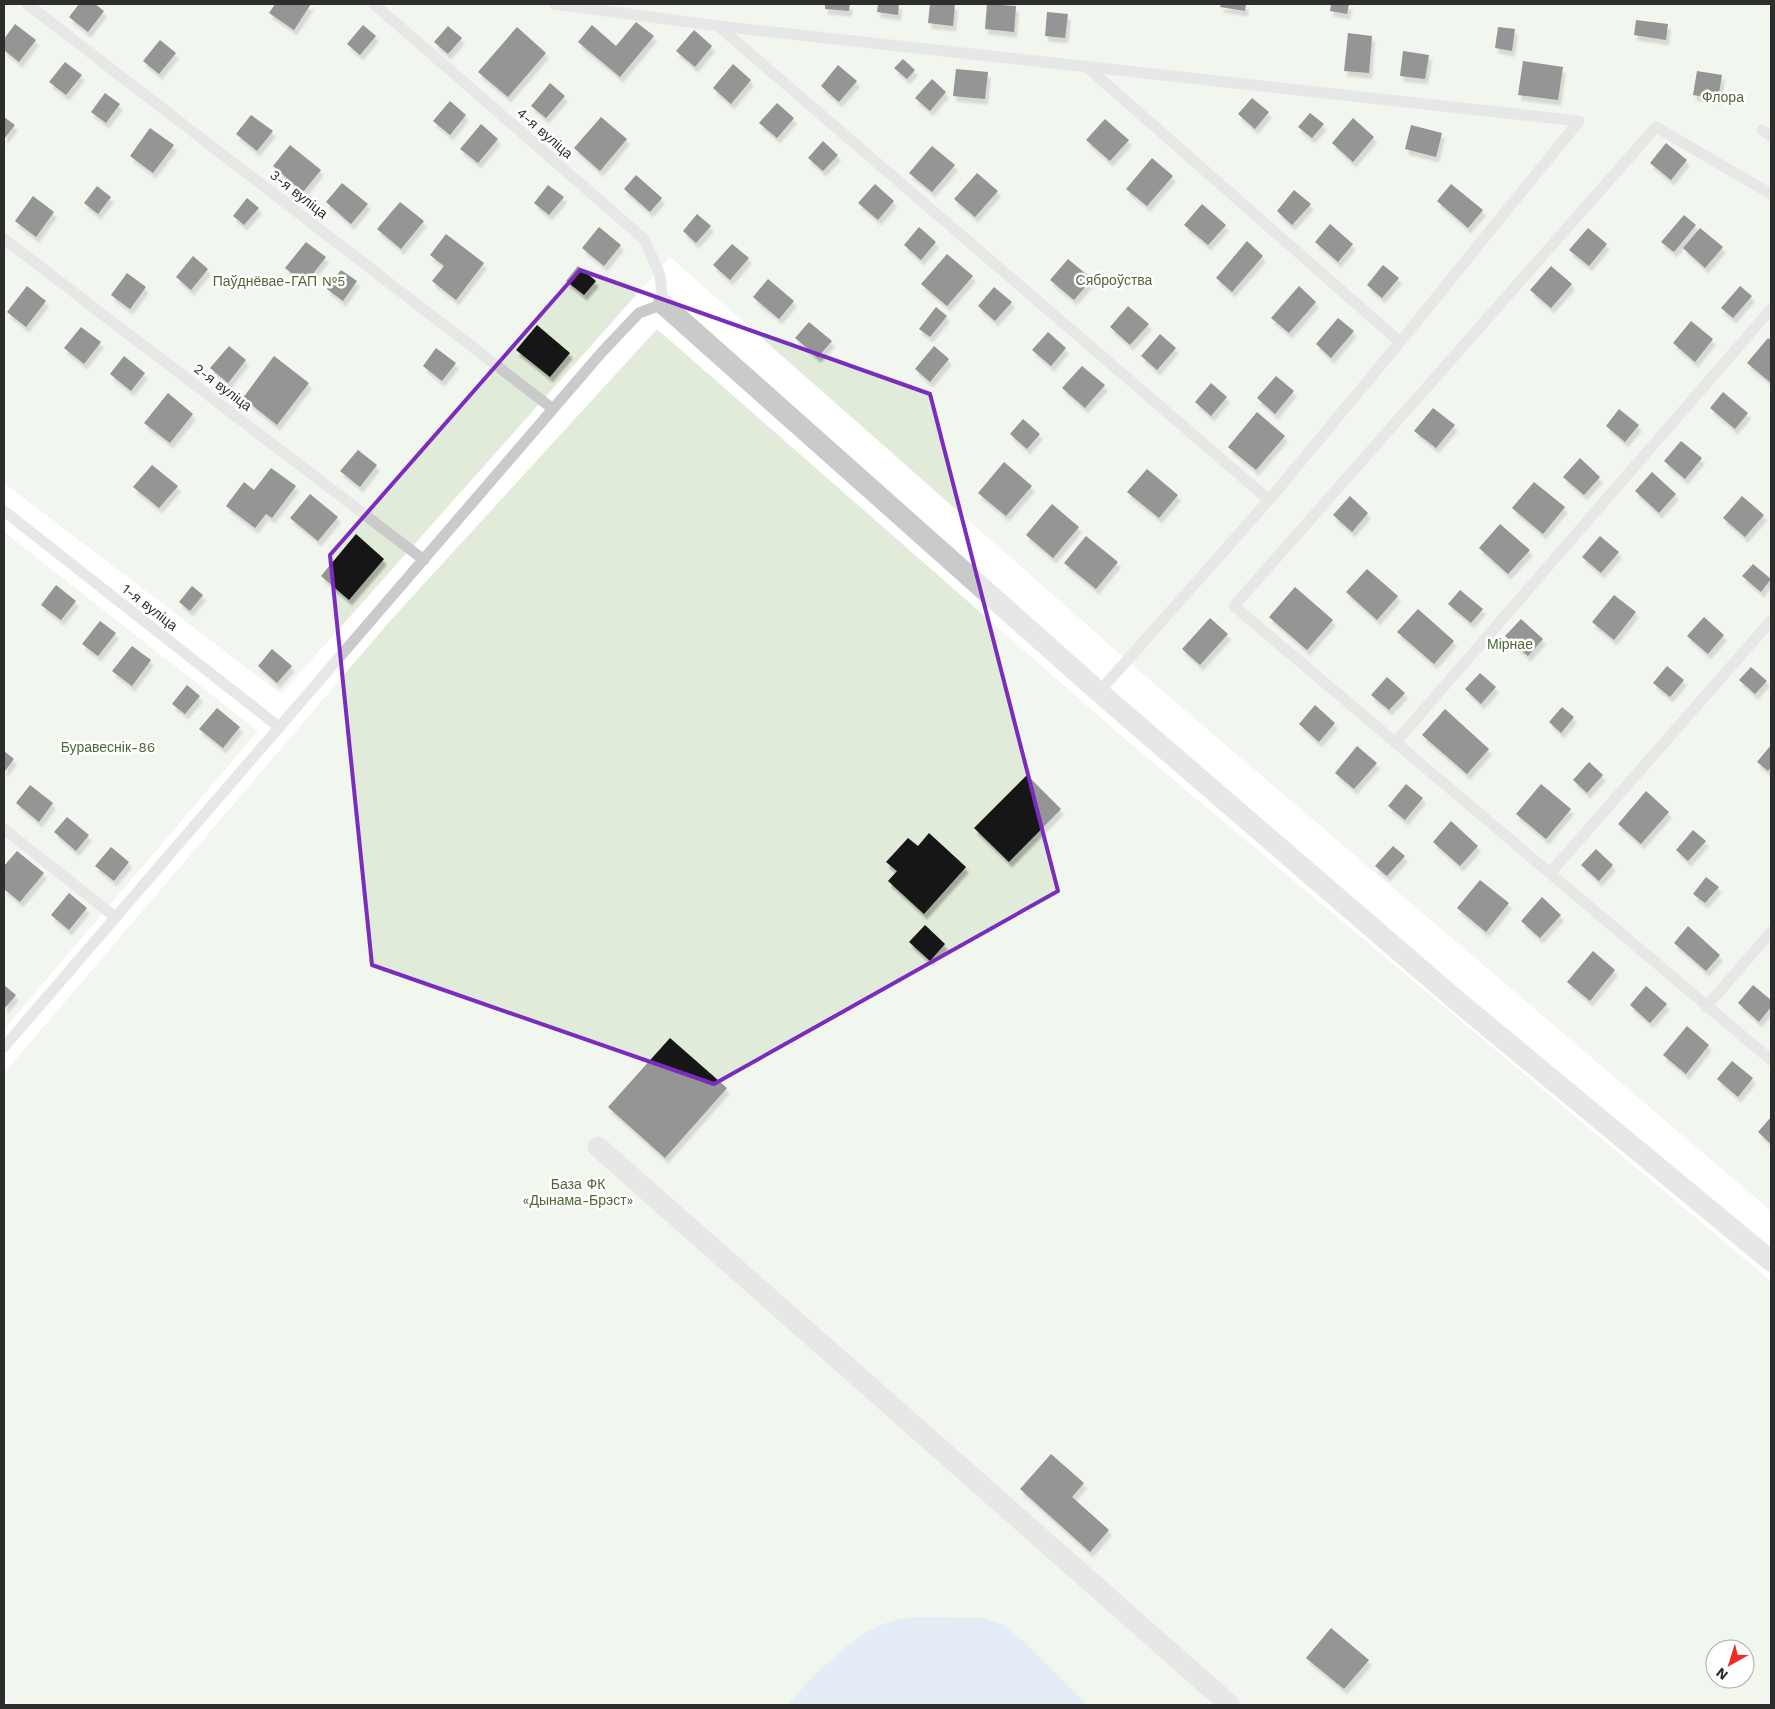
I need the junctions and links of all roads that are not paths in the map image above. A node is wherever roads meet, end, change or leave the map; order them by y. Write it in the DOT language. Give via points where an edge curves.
graph roads {
  1 [pos="27,4"];
  2 [pos="374,4"];
  3 [pos="554,4"];
  4 [pos="718,26"];
  5 [pos="1088,68"];
  6 [pos="1771,194"];
  7 [pos="4,239"];
  8 [pos="662,304"];
  9 [pos="1771,309"];
  10 [pos="1400,342"];
  11 [pos="553,409"];
  12 [pos="1269,500"];
  13 [pos="4,510"];
  14 [pos="424,560"];
  15 [pos="1771,621"];
  16 [pos="1099,692"];
  17 [pos="279,727"];
  18 [pos="1395,743"];
  19 [pos="4,829"];
  20 [pos="1550,873"];
  21 [pos="115,917"];
  22 [pos="1771,932"];
  23 [pos="1706,1007"];
  24 [pos="4,1047"];
  25 [pos="1771,1060"];
  26 [pos="598,1147"];
  27 [pos="1771,1261"];
  28 [pos="1230,1705"];
  1 -- 11 [label="lane, 3-я вуліца"];
  2 -- 8 [label="lane, 4-я вуліца" via="644,239 660,275"];
  3 -- 4 [label="lane"];
  4 -- 5 [label="lane"];
  4 -- 12 [label="lane"];
  5 -- 10 [label="lane"];
  5 -- 10 [label="lane" via="1579,121"];
  6 -- 18 [label="lane" via="1656,127 1234,606"];
  7 -- 14 [label="lane, 2-я вуліца"];
  8 -- 11 [label="lane" via="639,313"];
  8 -- 16 [label="street"];
  9 -- 18 [label="lane"];
  10 -- 12 [label="lane"];
  11 -- 14 [label="lane"];
  12 -- 16 [label="lane"];
  13 -- 17 [label="lane, 1-я вуліца"];
  14 -- 17 [label="lane"];
  15 -- 20 [label="lane"];
  16 -- 27 [label="street" via="1456,1000"];
  17 -- 21 [label="lane"];
  18 -- 20 [label="lane"];
  19 -- 21 [label="lane"];
  20 -- 23 [label="lane"];
  21 -- 24 [label="lane"];
  22 -- 23 [label="lane"];
  23 -- 25 [label="lane"];
  26 -- 28 [label="street"];
}
